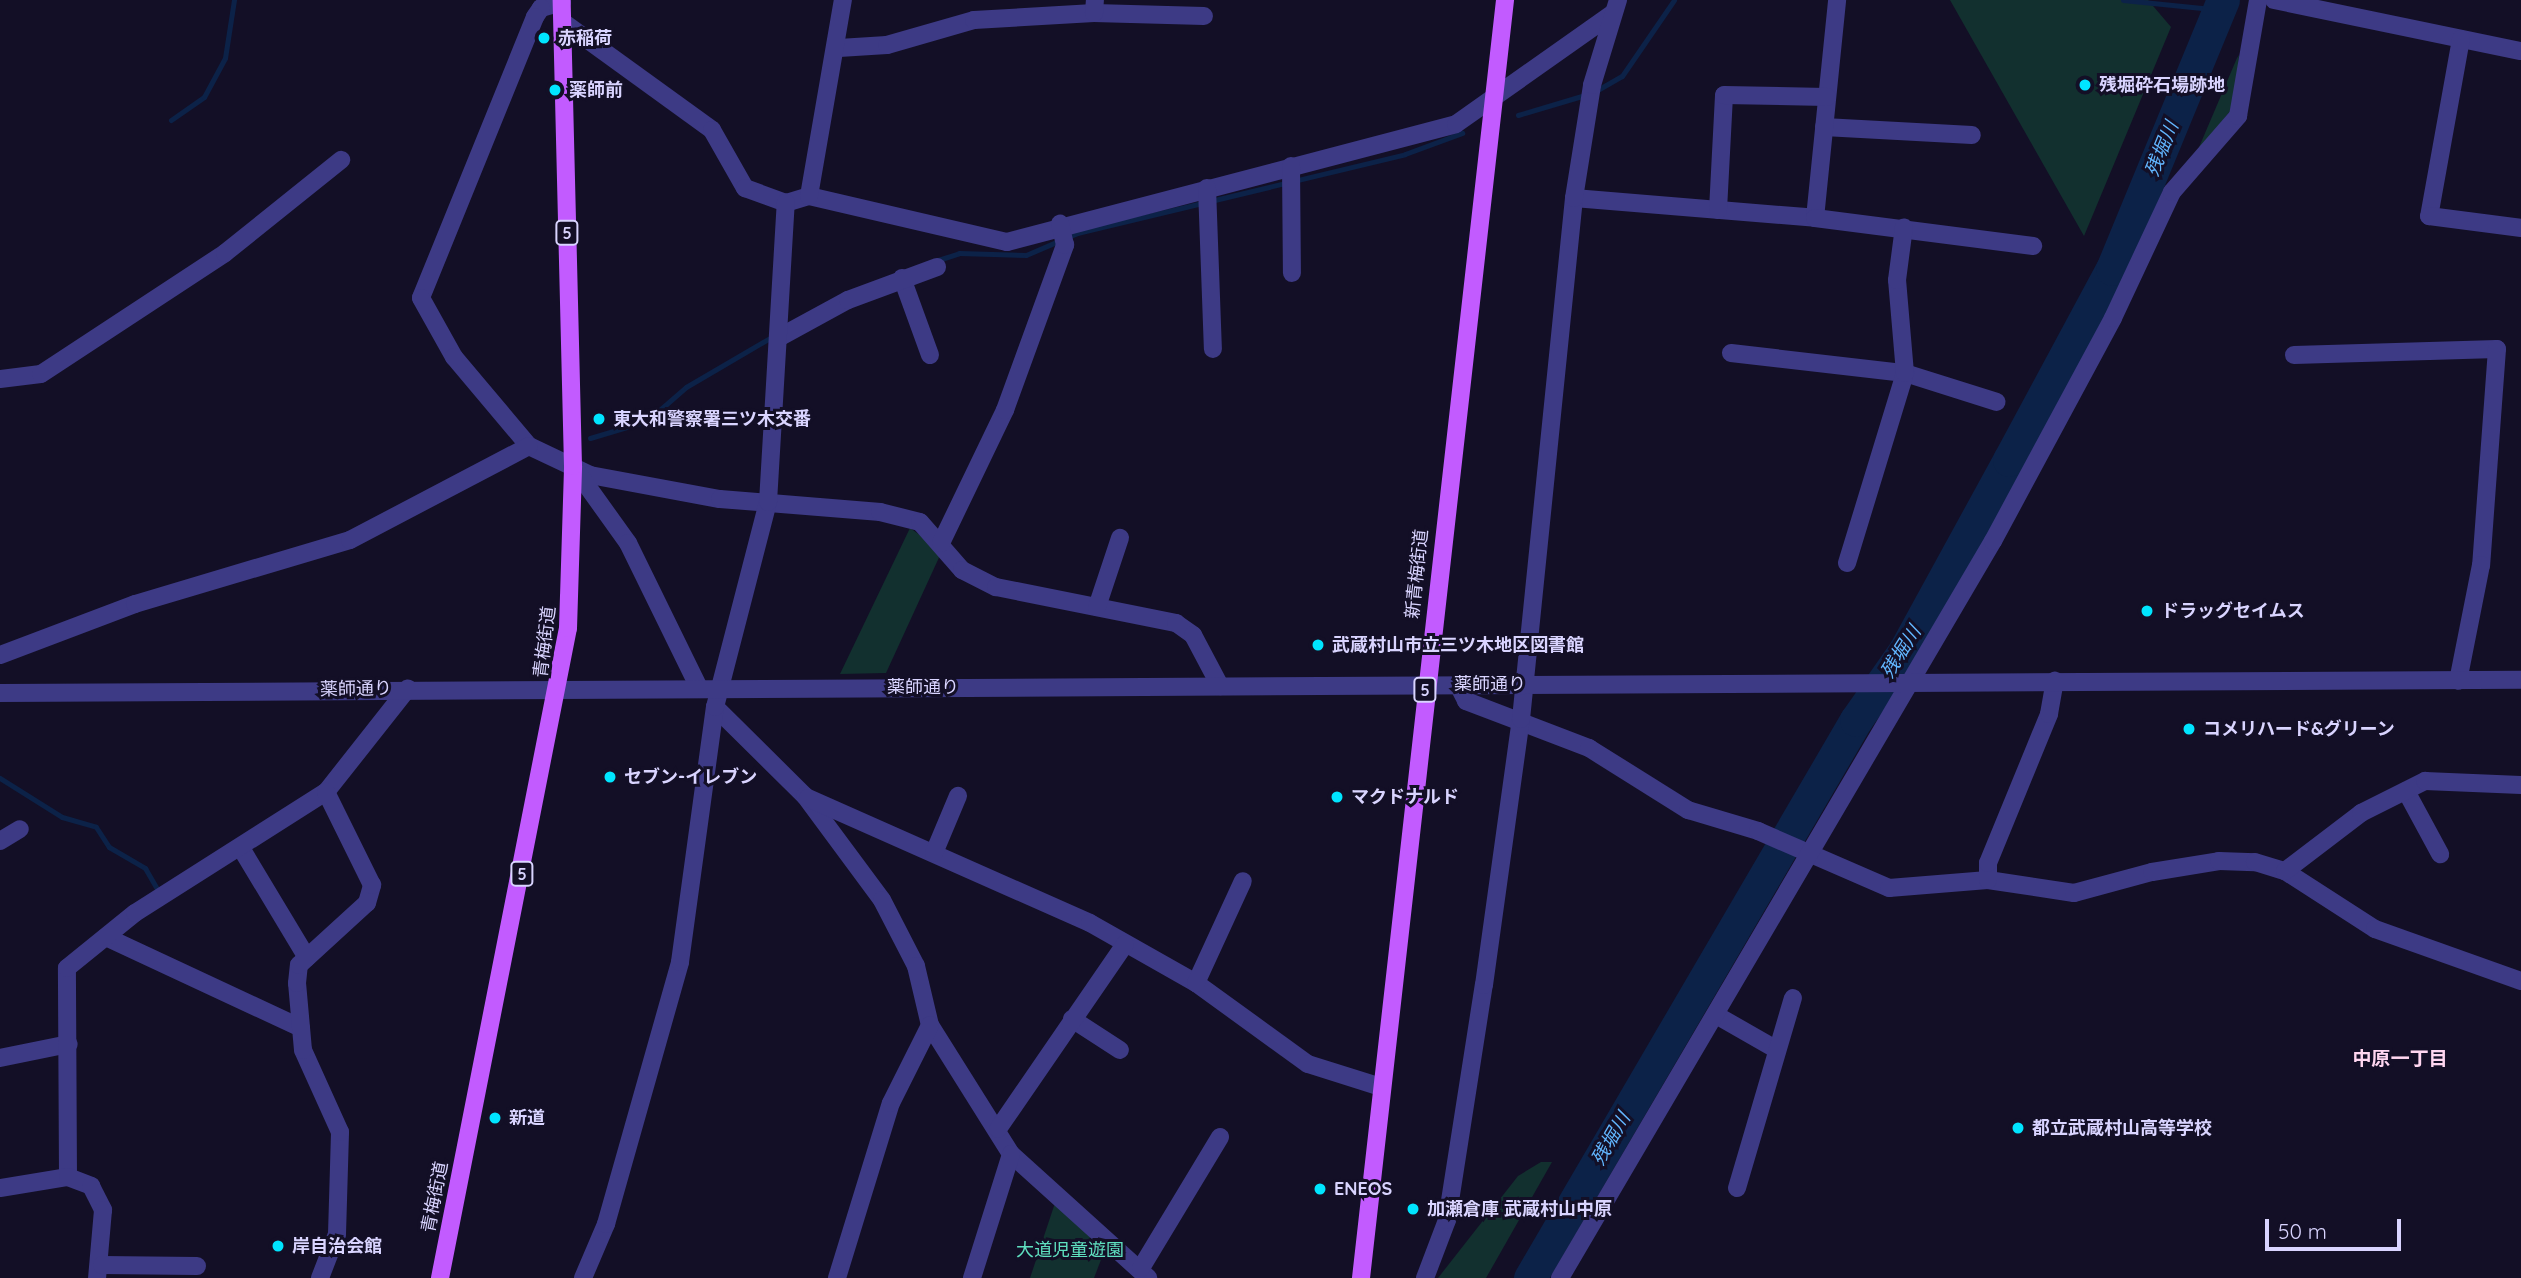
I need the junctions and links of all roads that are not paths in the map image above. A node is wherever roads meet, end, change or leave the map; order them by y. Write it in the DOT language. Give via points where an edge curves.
graph roads {
  1 [pos="843,0"];
  2 [pos="1505,0"];
  3 [pos="1837,0"];
  4 [pos="2258,0"];
  5 [pos="2274,0"];
  6 [pos="562,1"];
  7 [pos="1095,6"];
  8 [pos="1615,7"];
  9 [pos="1204,16"];
  10 [pos="563,22"];
  11 [pos="2461,39"];
  12 [pos="839,48"];
  13 [pos="2521,51"];
  14 [pos="1827,97"];
  15 [pos="1493,103"];
  16 [pos="1824,127"];
  17 [pos="1972,135"];
  18 [pos="341,160"];
  19 [pos="1291,166"];
  20 [pos="1207,188"];
  21 [pos="809,196"];
  22 [pos="1574,198"];
  23 [pos="786,203"];
  24 [pos="1718,210"];
  25 [pos="1815,218"];
  26 [pos="1060,224"];
  27 [pos="1904,227"];
  28 [pos="2521,228"];
  29 [pos="2033,246"];
  30 [pos="937,267"];
  31 [pos="1292,273"];
  32 [pos="902,278"];
  33 [pos="780,332"];
  34 [pos="1213,349"];
  35 [pos="1731,353"];
  36 [pos="930,355"];
  37 [pos="2294,355"];
  38 [pos="1905,373"];
  39 [pos="0,379"];
  40 [pos="1997,402"];
  41 [pos="529,446"];
  42 [pos="573,466"];
  43 [pos="768,502"];
  44 [pos="1120,538"];
  45 [pos="942,543"];
  46 [pos="1847,563"];
  47 [pos="1097,607"];
  48 [pos="0,655"];
  49 [pos="2521,680"];
  50 [pos="2055,681"];
  51 [pos="2458,681"];
  52 [pos="1907,682"];
  53 [pos="1426,684"];
  54 [pos="1525,684"];
  55 [pos="1458,685"];
  56 [pos="698,686"];
  57 [pos="1220,686"];
  58 [pos="720,687"];
  59 [pos="408,688"];
  60 [pos="560,688"];
  61 [pos="0,693"];
  62 [pos="715,707"];
  63 [pos="1521,719"];
  64 [pos="2521,785"];
  65 [pos="2406,791"];
  66 [pos="326,792"];
  67 [pos="805,796"];
  68 [pos="958,796"];
  69 [pos="20,829"];
  70 [pos="0,841"];
  71 [pos="241,848"];
  72 [pos="934,853"];
  73 [pos="2440,854"];
  74 [pos="1804,855"];
  75 [pos="2285,871"];
  76 [pos="1989,880"];
  77 [pos="1243,881"];
  78 [pos="106,937"];
  79 [pos="1125,944"];
  80 [pos="307,958"];
  81 [pos="2521,981"];
  82 [pos="1196,983"];
  83 [pos="1793,998"];
  84 [pos="1716,1015"];
  85 [pos="1072,1018"];
  86 [pos="930,1025"];
  87 [pos="300,1028"];
  88 [pos="69,1044"];
  89 [pos="1120,1050"];
  90 [pos="1777,1051"];
  91 [pos="0,1058"];
  92 [pos="1381,1087"];
  93 [pos="998,1129"];
  94 [pos="1220,1137"];
  95 [pos="1011,1154"];
  96 [pos="68,1177"];
  97 [pos="0,1188"];
  98 [pos="1737,1188"];
  99 [pos="197,1266"];
  100 [pos="100,1272"];
  101 [pos="1144,1273"];
  102 [pos="320,1278"];
  103 [pos="440,1278"];
  104 [pos="583,1278"];
  105 [pos="837,1278"];
  106 [pos="972,1278"];
  107 [pos="1361,1278"];
  108 [pos="1425,1278"];
  109 [pos="1560,1278"];
  1 -- 12 [label="street"];
  2 -- 15 [label="main road, 新青梅街道 / 5"];
  3 -- 14 [label="street"];
  4 -- 52 [label="street" via="2241,110 2172,192 2053,436"];
  5 -- 11 [label="street"];
  6 -- 10 [label="main road, 青梅街道 / 5"];
  6 -- 41 [label="street" via="541,8 535,18 421,298 454,357"];
  7 -- 9 [label="street"];
  7 -- 12 [label="street" via="974,20 887,45"];
  8 -- 15 [label="street"];
  8 -- 22 [label="street" via="1590,93"];
  10 -- 23 [label="street" via="712,130 745,188"];
  10 -- 42 [label="main road, 青梅街道 / 5"];
  11 -- 13 [label="street"];
  11 -- 28 [label="street" via="2429,216"];
  12 -- 21 [label="street"];
  14 -- 16 [label="street"];
  14 -- 24 [label="street" via="1724,95"];
  15 -- 19 [label="street" via="1456,124 1401,142"];
  15 -- 53 [label="main road, 新青梅街道 / 5"];
  16 -- 17 [label="street"];
  16 -- 25 [label="street"];
  18 -- 39 [label="street" via="225,253 41,374"];
  19 -- 20 [label="street"];
  19 -- 31 [label="street" via="1295,185"];
  20 -- 26 [label="street"];
  20 -- 34 [label="street"];
  21 -- 23 [label="street"];
  21 -- 26 [label="street" via="1007,242"];
  22 -- 24 [label="street"];
  22 -- 54 [label="street"];
  23 -- 33 [label="street"];
  24 -- 25 [label="street"];
  25 -- 27 [label="street"];
  26 -- 45 [label="street" via="1065,245 1005,410"];
  27 -- 29 [label="street"];
  27 -- 38 [label="street" via="1897,280"];
  30 -- 32 [label="street"];
  32 -- 33 [label="street"];
  32 -- 36 [label="street"];
  33 -- 43 [label="street"];
  35 -- 38 [label="street"];
  37 -- 51 [label="street" via="2497,349 2481,565"];
  38 -- 40 [label="street"];
  38 -- 46 [label="street"];
  41 -- 42 [label="street"];
  41 -- 48 [label="street" via="350,540 135,604"];
  42 -- 43 [label="street" via="590,475"];
  42 -- 56 [label="street" via="628,543"];
  42 -- 60 [label="main road, 青梅街道 / 5" via="572,582"];
  43 -- 45 [label="street" via="880,512 920,523"];
  43 -- 58 [label="street"];
  44 -- 47 [label="street"];
  45 -- 47 [label="street" via="962,570 996,587"];
  47 -- 57 [label="street" via="1176,623 1193,635"];
  49 -- 51 [label="street, 薬師通り"];
  50 -- 51 [label="street, 薬師通り"];
  50 -- 52 [label="street, 薬師通り"];
  50 -- 76 [label="street" via="2049,714 1988,863"];
  52 -- 54 [label="street, 薬師通り"];
  52 -- 74 [label="street"];
  53 -- 55 [label="street, 薬師通り"];
  53 -- 57 [label="street, 薬師通り"];
  53 -- 92 [label="main road, 新青梅街道 / 5"];
  54 -- 55 [label="street, 薬師通り"];
  54 -- 63 [label="street"];
  55 -- 63 [label="street" via="1466,701"];
  56 -- 58 [label="street, 薬師通り"];
  56 -- 60 [label="street, 薬師通り"];
  57 -- 58 [label="street, 薬師通り"];
  58 -- 62 [label="street"];
  59 -- 60 [label="street, 薬師通り"];
  59 -- 61 [label="street, 薬師通り"];
  59 -- 66 [label="street"];
  60 -- 103 [label="main road, 青梅街道 / 5"];
  62 -- 67 [label="street"];
  62 -- 104 [label="street" via="680,962 606,1224"];
  63 -- 74 [label="street" via="1589,748 1688,810 1766,835"];
  63 -- 108 [label="street" via="1447,1220"];
  64 -- 65 [label="street" via="2425,781"];
  65 -- 73 [label="street"];
  65 -- 75 [label="street" via="2361,813"];
  66 -- 71 [label="street"];
  66 -- 80 [label="street" via="372,885 367,903"];
  67 -- 72 [label="street"];
  67 -- 86 [label="street" via="882,900 916,966"];
  68 -- 72 [label="street"];
  69 -- 70 [label="street"];
  71 -- 78 [label="street"];
  71 -- 80 [label="street"];
  72 -- 79 [label="street"];
  74 -- 76 [label="street" via="1889,888"];
  74 -- 84 [label="street"];
  75 -- 76 [label="street" via="2219,861 2074,893"];
  75 -- 81 [label="street" via="2375,929"];
  77 -- 82 [label="street"];
  78 -- 87 [label="street"];
  78 -- 88 [label="street" via="67,968"];
  79 -- 82 [label="street"];
  79 -- 85 [label="street"];
  80 -- 87 [label="street" via="297,983"];
  82 -- 92 [label="street" via="1308,1064"];
  83 -- 90 [label="street"];
  84 -- 90 [label="street"];
  84 -- 109 [label="street"];
  85 -- 89 [label="street"];
  85 -- 93 [label="street"];
  86 -- 93 [label="street"];
  86 -- 105 [label="street" via="891,1103"];
  87 -- 102 [label="street" via="303,1050 340,1132 337,1234"];
  88 -- 91 [label="street"];
  88 -- 96 [label="street"];
  90 -- 98 [label="street"];
  92 -- 107 [label="main road, 新青梅街道 / 5"];
  93 -- 95 [label="street"];
  94 -- 101 [label="street"];
  95 -- 101 [label="street"];
  95 -- 106 [label="street"];
  96 -- 97 [label="street"];
  96 -- 100 [label="street" via="98,1195"];
  99 -- 100 [label="street"];
}
